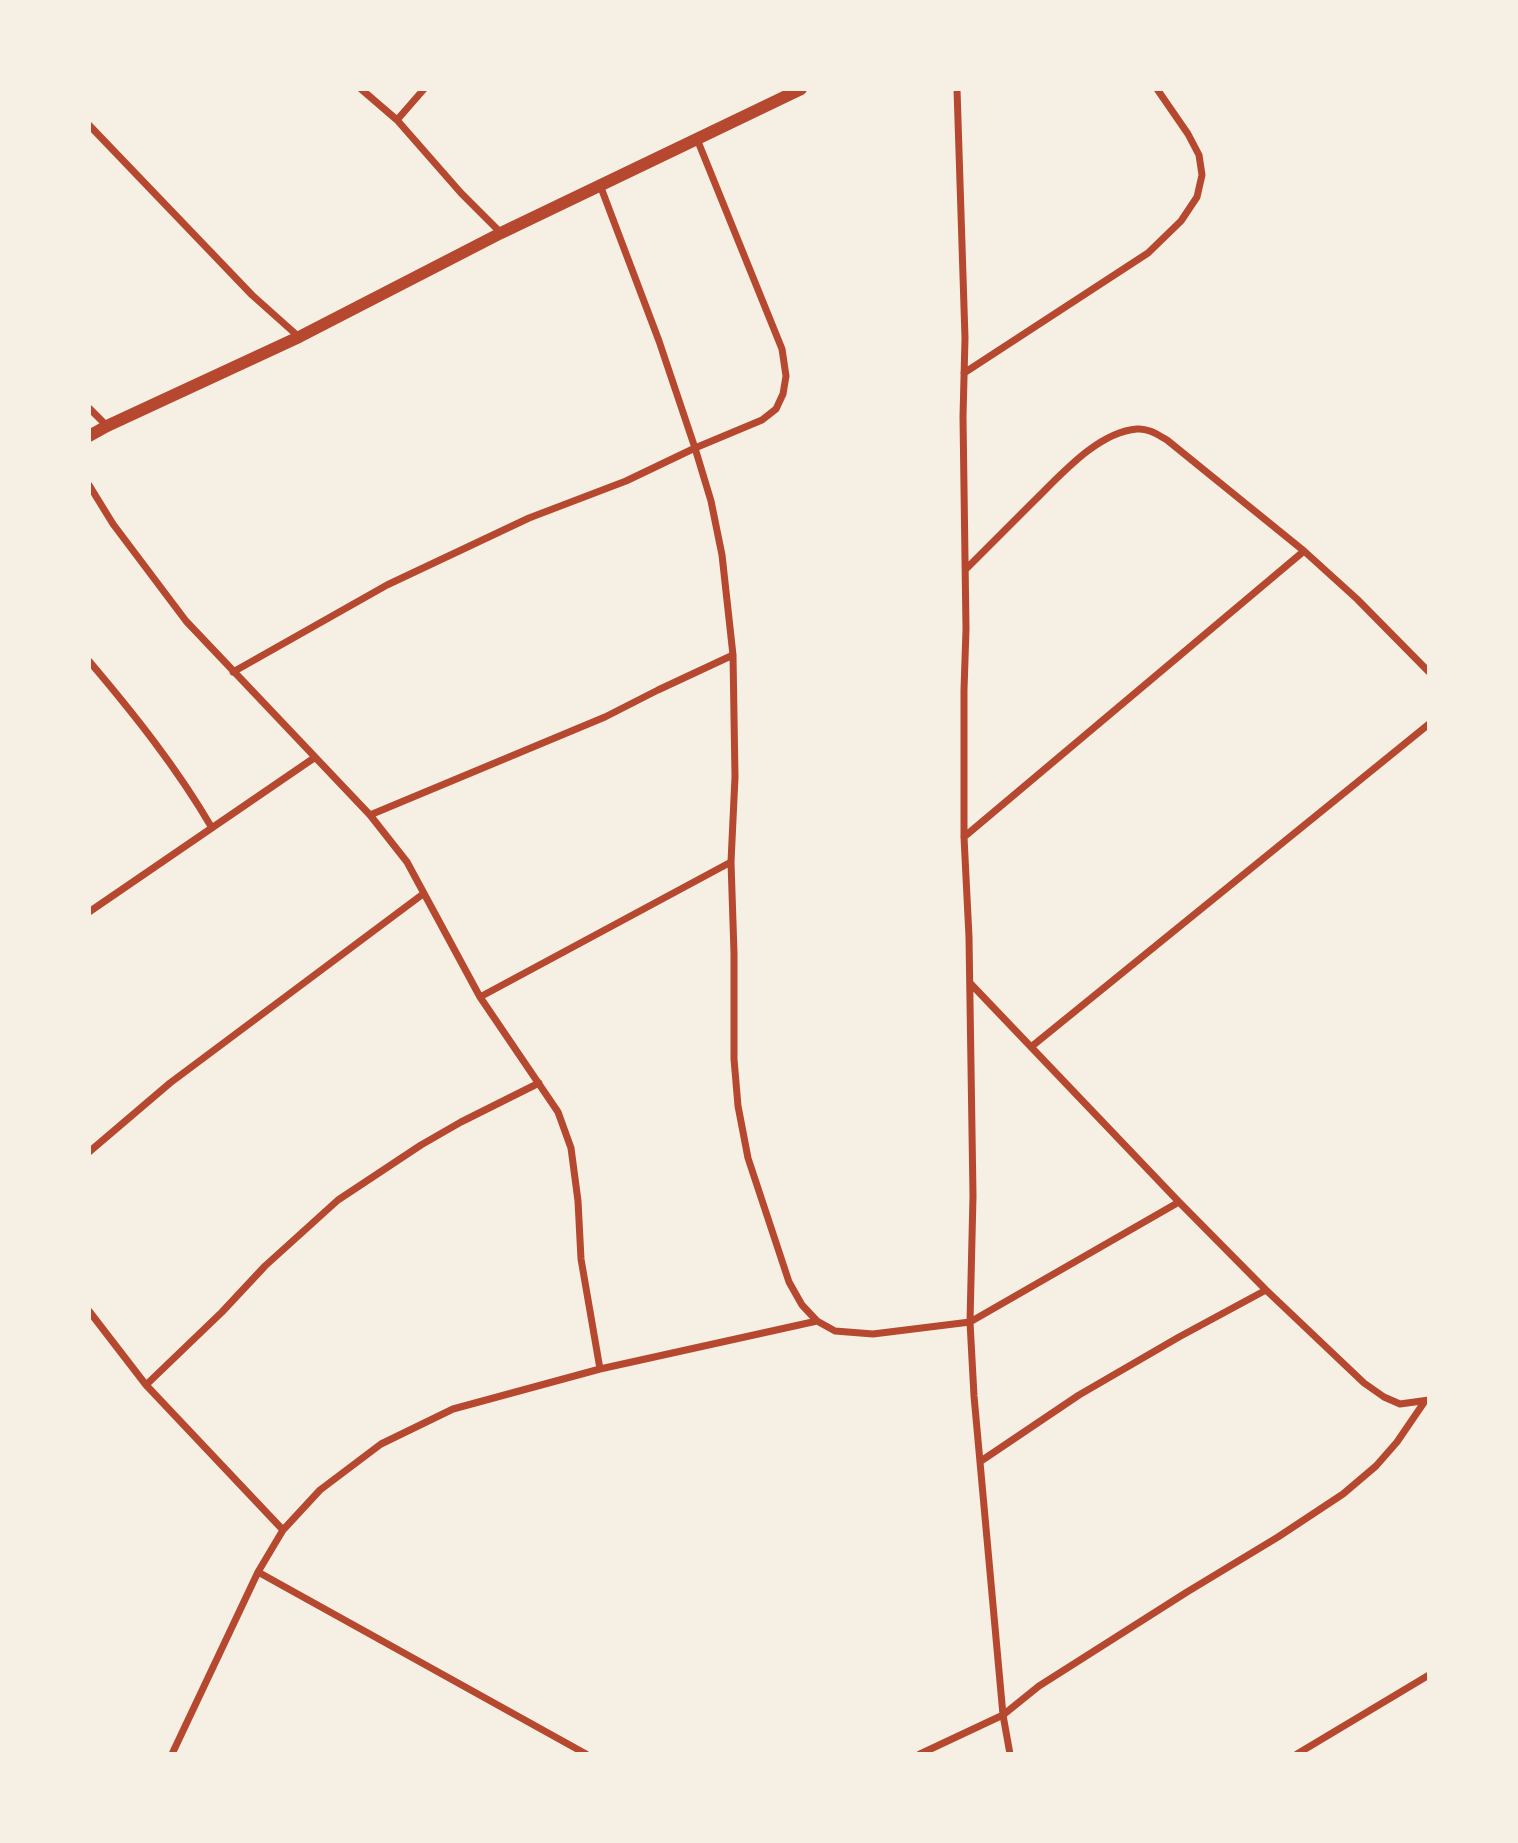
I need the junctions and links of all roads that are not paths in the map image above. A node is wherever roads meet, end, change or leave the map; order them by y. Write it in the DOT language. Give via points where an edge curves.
graph roads {
  1 [pos="361,89"];
  2 [pos="424,89"];
  3 [pos="800,89"];
  4 [pos="957,89"];
  5 [pos="1157,89"];
  6 [pos="397,120"];
  7 [pos="89,125"];
  8 [pos="697,139"];
  9 [pos="600,186"];
  10 [pos="501,233"];
  11 [pos="299,337"];
  12 [pos="964,373"];
  13 [pos="89,408"];
  14 [pos="107,426"];
  15 [pos="89,436"];
  16 [pos="695,448"];
  17 [pos="89,485"];
  18 [pos="1304,551"];
  19 [pos="966,569"];
  20 [pos="733,655"];
  21 [pos="89,661"];
  22 [pos="233,672"];
  23 [pos="1429,672"];
  24 [pos="1429,724"];
  25 [pos="314,758"];
  26 [pos="370,815"];
  27 [pos="212,828"];
  28 [pos="964,837"];
  29 [pos="731,862"];
  30 [pos="424,894"];
  31 [pos="89,912"];
  32 [pos="969,983"];
  33 [pos="480,997"];
  34 [pos="1031,1046"];
  35 [pos="539,1083"];
  36 [pos="89,1152"];
  37 [pos="1179,1202"];
  38 [pos="1266,1290"];
  39 [pos="89,1311"];
  40 [pos="817,1321"];
  41 [pos="970,1322"];
  42 [pos="600,1369"];
  43 [pos="146,1385"];
  44 [pos="1427,1401"];
  45 [pos="981,1461"];
  46 [pos="283,1530"];
  47 [pos="258,1572"];
  48 [pos="1429,1675"];
  49 [pos="1003,1715"];
  50 [pos="172,1754"];
  51 [pos="586,1754"];
  52 [pos="920,1754"];
  53 [pos="1010,1754"];
  54 [pos="1297,1754"];
  1 -- 6 [label="street"];
  2 -- 6 [label="street"];
  3 -- 8 [label="street"];
  4 -- 12 [label="street"];
  5 -- 12 [label="street" via="1199,155 1202,175 1192,205 1148,253"];
  6 -- 10 [label="street"];
  7 -- 11 [label="street" via="252,295"];
  8 -- 9 [label="street"];
  8 -- 16 [label="street" via="782,349 786,376 776,409 762,420"];
  9 -- 10 [label="street"];
  9 -- 16 [label="street"];
  10 -- 11 [label="street"];
  11 -- 14 [label="street"];
  12 -- 19 [label="street"];
  13 -- 14 [label="street"];
  14 -- 15 [label="street"];
  16 -- 20 [label="street" via="722,555"];
  16 -- 22 [label="street" via="387,584"];
  17 -- 22 [label="street" via="186,621"];
  18 -- 19 [label="street" via="1167,440 1139,429 1099,443 1072,464"];
  18 -- 23 [label="street"];
  18 -- 28 [label="street"];
  19 -- 28 [label="street"];
  20 -- 26 [label="street" via="605,717"];
  20 -- 29 [label="street"];
  21 -- 27 [label="street" via="147,730"];
  22 -- 25 [label="street"];
  24 -- 34 [label="street"];
  25 -- 26 [label="street"];
  25 -- 27 [label="street"];
  26 -- 30 [label="street" via="407,862"];
  27 -- 31 [label="street"];
  28 -- 32 [label="street"];
  29 -- 33 [label="street"];
  29 -- 40 [label="street" via="734,1059 747,1158 789,1282"];
  30 -- 33 [label="street"];
  30 -- 36 [label="street" via="170,1083"];
  32 -- 34 [label="street"];
  32 -- 41 [label="street"];
  33 -- 35 [label="street"];
  34 -- 37 [label="street"];
  35 -- 42 [label="street" via="558,1112 571,1148 581,1259"];
  35 -- 43 [label="street" via="421,1145 338,1200"];
  37 -- 38 [label="street"];
  37 -- 41 [label="street"];
  38 -- 44 [label="street" via="1384,1398 1400,1404"];
  38 -- 45 [label="street" via="1079,1395"];
  39 -- 43 [label="street"];
  40 -- 41 [label="street" via="835,1331 873,1334"];
  40 -- 42 [label="street"];
  41 -- 45 [label="street"];
  42 -- 46 [label="street" via="453,1409 381,1444 320,1490"];
  43 -- 46 [label="street"];
  44 -- 49 [label="street" via="1376,1466 1343,1494 1039,1686"];
  45 -- 49 [label="street"];
  46 -- 47 [label="street"];
  47 -- 50 [label="street"];
  47 -- 51 [label="street"];
  48 -- 54 [label="street"];
  49 -- 52 [label="street"];
  49 -- 53 [label="street"];
}
